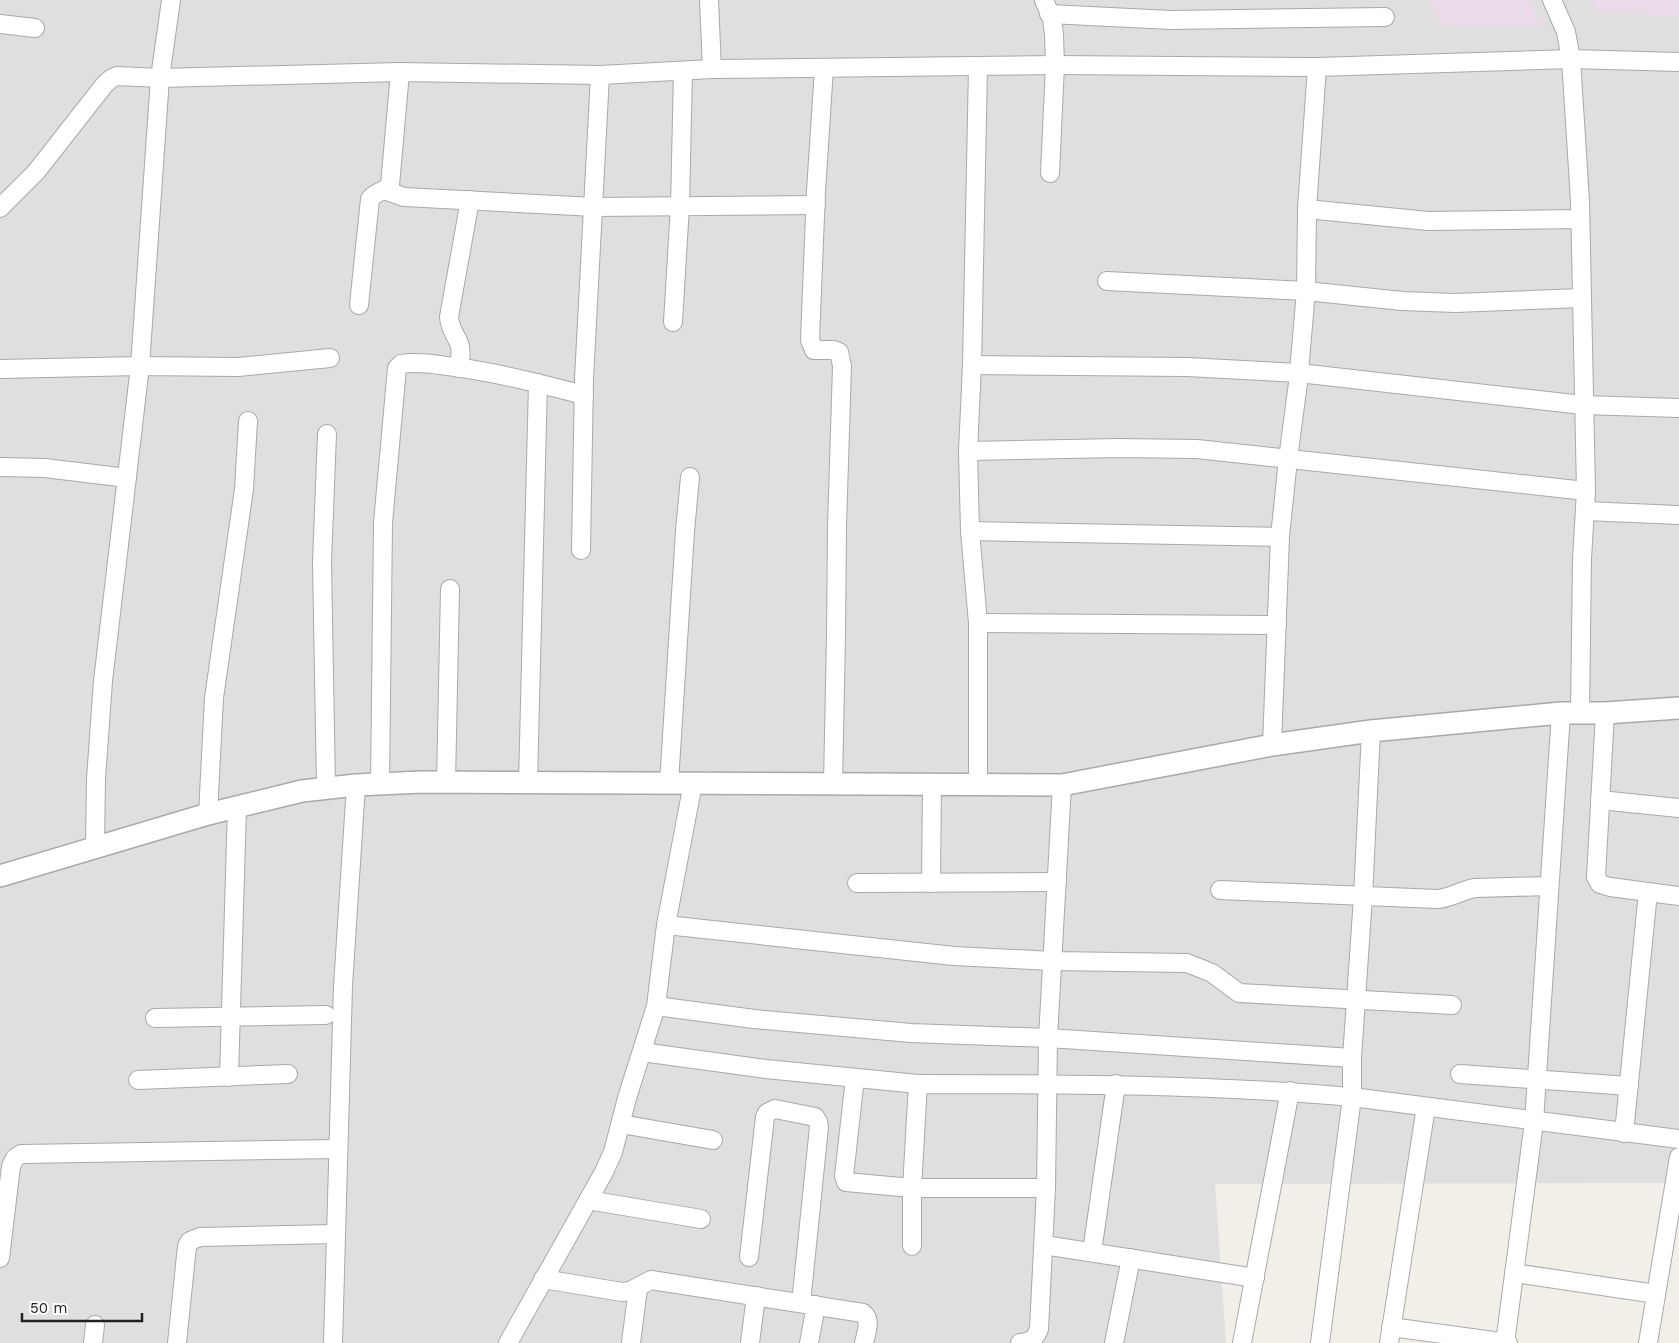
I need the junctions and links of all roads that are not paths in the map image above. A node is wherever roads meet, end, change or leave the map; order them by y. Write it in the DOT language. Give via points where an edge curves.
graph roads {
  1 [pos="171,0"];
  2 [pos="709,0"];
  3 [pos="1556,2"];
  4 [pos="1046,7"];
  5 [pos="1385,18"];
  6 [pos="0,24"];
  7 [pos="35,28"];
  8 [pos="1571,59"];
  9 [pos="1679,62"];
  10 [pos="1055,66"];
  11 [pos="978,67"];
  12 [pos="1317,67"];
  13 [pos="824,68"];
  14 [pos="712,69"];
  15 [pos="683,71"];
  16 [pos="400,72"];
  17 [pos="600,75"];
  18 [pos="160,78"];
  19 [pos="1050,173"];
  20 [pos="384,190"];
  21 [pos="470,200"];
  22 [pos="594,206"];
  23 [pos="680,206"];
  24 [pos="816,206"];
  25 [pos="0,208"];
  26 [pos="1307,209"];
  27 [pos="1580,220"];
  28 [pos="1107,281"];
  29 [pos="1306,291"];
  30 [pos="1581,298"];
  31 [pos="359,305"];
  32 [pos="673,322"];
  33 [pos="330,358"];
  34 [pos="972,365"];
  35 [pos="140,366"];
  36 [pos="459,368"];
  37 [pos="0,369"];
  38 [pos="1298,373"];
  39 [pos="538,383"];
  40 [pos="584,395"];
  41 [pos="1583,405"];
  42 [pos="1679,408"];
  43 [pos="248,421"];
  44 [pos="327,434"];
  45 [pos="968,451"];
  46 [pos="1288,459"];
  47 [pos="0,467"];
  48 [pos="690,477"];
  49 [pos="127,478"];
  50 [pos="1586,491"];
  51 [pos="1585,511"];
  52 [pos="1679,515"];
  53 [pos="970,531"];
  54 [pos="1280,537"];
  55 [pos="581,550"];
  56 [pos="450,589"];
  57 [pos="978,622"];
  58 [pos="1277,625"];
  59 [pos="1679,708"];
  60 [pos="1570,713"];
  61 [pos="1605,713"];
  62 [pos="1371,731"];
  63 [pos="1272,745"];
  64 [pos="446,783"];
  65 [pos="528,783"];
  66 [pos="669,783"];
  67 [pos="693,783"];
  68 [pos="380,784"];
  69 [pos="833,784"];
  70 [pos="356,785"];
  71 [pos="978,785"];
  72 [pos="1062,785"];
  73 [pos="932,786"];
  74 [pos="326,788"];
  75 [pos="1600,800"];
  76 [pos="237,807"];
  77 [pos="1679,808"];
  78 [pos="208,814"];
  79 [pos="95,847"];
  80 [pos="0,876"];
  81 [pos="1057,882"];
  82 [pos="857,883"];
  83 [pos="931,883"];
  84 [pos="1549,886"];
  85 [pos="1220,890"];
  86 [pos="1648,892"];
  87 [pos="1679,896"];
  88 [pos="1363,897"];
  89 [pos="666,925"];
  90 [pos="1053,961"];
  91 [pos="1355,999"];
  92 [pos="1452,1005"];
  93 [pos="656,1006"];
  94 [pos="326,1015"];
  95 [pos="232,1017"];
  96 [pos="154,1018"];
  97 [pos="1048,1038"];
  98 [pos="642,1052"];
  99 [pos="1352,1058"];
  100 [pos="288,1074"];
  101 [pos="1460,1074"];
  102 [pos="229,1077"];
  103 [pos="855,1078"];
  104 [pos="138,1080"];
  105 [pos="1537,1080"];
  106 [pos="918,1084"];
  107 [pos="1048,1084"];
  108 [pos="1116,1084"];
  109 [pos="1629,1086"];
  110 [pos="1290,1091"];
  111 [pos="1352,1097"];
  112 [pos="1426,1108"];
  113 [pos="1534,1122"];
  114 [pos="621,1124"];
  115 [pos="1624,1132"];
  116 [pos="1679,1139"];
  117 [pos="713,1140"];
  118 [pos="337,1149"];
  119 [pos="1679,1157"];
  120 [pos="912,1188"];
  121 [pos="1046,1188"];
  122 [pos="588,1200"];
  123 [pos="701,1218"];
  124 [pos="335,1234"];
  125 [pos="1044,1245"];
  126 [pos="912,1246"];
  127 [pos="1092,1252"];
  128 [pos="749,1257"];
  129 [pos="0,1258"];
  130 [pos="1131,1258"];
  131 [pos="1514,1273"];
  132 [pos="1255,1278"];
  133 [pos="543,1279"];
  134 [pos="638,1288"];
  135 [pos="1656,1294"];
  136 [pos="756,1296"];
  137 [pos="808,1304"];
  138 [pos="95,1326"];
  139 [pos="1390,1335"];
  140 [pos="93,1343"];
  141 [pos="177,1343"];
  142 [pos="333,1343"];
  143 [pos="508,1343"];
  144 [pos="631,1343"];
  145 [pos="750,1343"];
  146 [pos="809,1343"];
  147 [pos="864,1343"];
  148 [pos="1020,1343"];
  149 [pos="1114,1343"];
  150 [pos="1242,1343"];
  151 [pos="1320,1343"];
  152 [pos="1506,1343"];
  153 [pos="1648,1343"];
  1 -- 18 [label="street"];
  2 -- 14 [label="street"];
  3 -- 8 [label="street"];
  4 -- 5 [label="street" via="1171,20"];
  4 -- 10 [label="street" via="1054,34"];
  6 -- 7 [label="street"];
  8 -- 9 [label="street"];
  8 -- 12 [label="street"];
  8 -- 27 [label="street"];
  10 -- 11 [label="street"];
  10 -- 12 [label="street"];
  10 -- 19 [label="street"];
  11 -- 13 [label="street"];
  11 -- 34 [label="street"];
  12 -- 26 [label="street"];
  13 -- 14 [label="street"];
  13 -- 24 [label="street"];
  14 -- 15 [label="street"];
  15 -- 17 [label="street"];
  15 -- 23 [label="street"];
  16 -- 17 [label="street"];
  16 -- 18 [label="street"];
  16 -- 20 [label="street" via="390,186"];
  17 -- 22 [label="street"];
  18 -- 25 [label="street" via="117,76 108,80 36,172"];
  18 -- 35 [label="street"];
  20 -- 21 [label="street" via="404,197"];
  20 -- 31 [label="street" via="370,199"];
  21 -- 22 [label="street"];
  21 -- 36 [label="street" via="449,316 449,327 459,343"];
  22 -- 23 [label="street"];
  22 -- 40 [label="street"];
  23 -- 24 [label="street"];
  23 -- 32 [label="street"];
  24 -- 69 [label="street" via="811,344 814,350 839,352 842,366 836,527"];
  26 -- 27 [label="street" via="1428,221"];
  26 -- 29 [label="street"];
  27 -- 30 [label="street"];
  28 -- 29 [label="street"];
  29 -- 30 [label="street" via="1428,302"];
  29 -- 38 [label="street"];
  30 -- 41 [label="street"];
  33 -- 35 [label="street" via="238,367"];
  34 -- 38 [label="street" via="1187,367"];
  34 -- 45 [label="street"];
  35 -- 37 [label="street"];
  35 -- 49 [label="street"];
  36 -- 39 [label="street"];
  36 -- 68 [label="street" via="408,363 397,368 383,523"];
  38 -- 41 [label="street"];
  38 -- 46 [label="street"];
  39 -- 40 [label="street"];
  39 -- 65 [label="street"];
  40 -- 55 [label="street"];
  41 -- 42 [label="street"];
  41 -- 50 [label="street"];
  43 -- 78 [label="street" via="244,489 214,698"];
  44 -- 74 [label="street" via="322,562"];
  45 -- 46 [label="street" via="1197,449"];
  45 -- 53 [label="street"];
  46 -- 50 [label="street"];
  46 -- 54 [label="street"];
  47 -- 49 [label="street" via="45,468"];
  48 -- 66 [label="street"];
  49 -- 79 [label="street" via="100,716"];
  50 -- 51 [label="street"];
  51 -- 52 [label="street"];
  51 -- 60 [label="street"];
  53 -- 54 [label="street"];
  53 -- 57 [label="street"];
  54 -- 58 [label="street"];
  56 -- 64 [label="street"];
  57 -- 58 [label="street"];
  57 -- 71 [label="street"];
  58 -- 63 [label="street"];
  59 -- 61 [label="street"];
  60 -- 61 [label="street"];
  60 -- 62 [label="street"];
  60 -- 84 [label="street"];
  61 -- 75 [label="street"];
  62 -- 63 [label="street"];
  62 -- 88 [label="street"];
  63 -- 72 [label="street"];
  64 -- 65 [label="street"];
  64 -- 68 [label="street"];
  65 -- 66 [label="street"];
  66 -- 67 [label="street"];
  67 -- 69 [label="street"];
  67 -- 89 [label="street"];
  68 -- 70 [label="street"];
  69 -- 73 [label="street"];
  70 -- 74 [label="street"];
  70 -- 118 [label="street" via="343,986"];
  71 -- 72 [label="street"];
  71 -- 73 [label="street"];
  72 -- 81 [label="street"];
  73 -- 83 [label="street"];
  74 -- 76 [label="street"];
  75 -- 77 [label="street"];
  75 -- 86 [label="street" via="1598,881 1610,887"];
  76 -- 78 [label="street"];
  76 -- 95 [label="street"];
  78 -- 79 [label="street"];
  79 -- 80 [label="street"];
  81 -- 83 [label="street"];
  81 -- 90 [label="street"];
  82 -- 83 [label="street"];
  84 -- 88 [label="street" via="1475,888 1438,900"];
  84 -- 105 [label="street"];
  85 -- 88 [label="street"];
  86 -- 87 [label="street"];
  86 -- 109 [label="street"];
  88 -- 91 [label="street"];
  89 -- 90 [label="street" via="954,956"];
  89 -- 93 [label="street"];
  90 -- 91 [label="street" via="1187,963 1212,973 1239,993"];
  90 -- 97 [label="street"];
  91 -- 92 [label="street"];
  91 -- 99 [label="street"];
  93 -- 97 [label="street" via="754,1019 911,1033"];
  93 -- 98 [label="street"];
  94 -- 95 [label="street"];
  95 -- 96 [label="street"];
  95 -- 102 [label="street"];
  97 -- 99 [label="street"];
  97 -- 107 [label="street"];
  98 -- 103 [label="street"];
  98 -- 114 [label="street"];
  99 -- 111 [label="street"];
  100 -- 102 [label="street"];
  101 -- 105 [label="street"];
  102 -- 104 [label="street"];
  103 -- 106 [label="street"];
  103 -- 120 [label="street" via="845,1180 849,1183"];
  105 -- 109 [label="street"];
  105 -- 113 [label="street"];
  106 -- 107 [label="street"];
  106 -- 120 [label="street"];
  107 -- 108 [label="street"];
  107 -- 121 [label="street"];
  108 -- 110 [label="street"];
  108 -- 127 [label="street"];
  109 -- 115 [label="street"];
  110 -- 111 [label="street"];
  110 -- 132 [label="street"];
  111 -- 112 [label="street"];
  111 -- 151 [label="street"];
  112 -- 113 [label="street"];
  112 -- 139 [label="street"];
  113 -- 115 [label="street"];
  113 -- 131 [label="street"];
  114 -- 117 [label="street"];
  114 -- 122 [label="street" via="608,1164"];
  115 -- 116 [label="street"];
  118 -- 124 [label="street"];
  118 -- 129 [label="street" via="21,1154 11,1166"];
  119 -- 135 [label="street"];
  120 -- 121 [label="street"];
  120 -- 126 [label="street"];
  121 -- 125 [label="street"];
  122 -- 123 [label="street"];
  122 -- 133 [label="street"];
  124 -- 141 [label="street" via="200,1237 190,1241 186,1246"];
  124 -- 142 [label="street"];
  125 -- 127 [label="street"];
  125 -- 148 [label="street" via="1039,1330 1032,1341"];
  127 -- 130 [label="street"];
  128 -- 137 [label="street" via="765,1117 775,1108 814,1117 819,1127"];
  130 -- 132 [label="street"];
  130 -- 149 [label="street"];
  131 -- 135 [label="street"];
  131 -- 152 [label="street"];
  132 -- 150 [label="street"];
  133 -- 134 [label="street" via="622,1292"];
  133 -- 143 [label="street"];
  134 -- 136 [label="street" via="652,1280"];
  134 -- 144 [label="street"];
  135 -- 153 [label="street"];
  136 -- 137 [label="street"];
  136 -- 145 [label="street"];
  137 -- 146 [label="street"];
  137 -- 147 [label="street" via="866,1314"];
  138 -- 140 [label="street"];
  139 -- 152 [label="street"];
}
